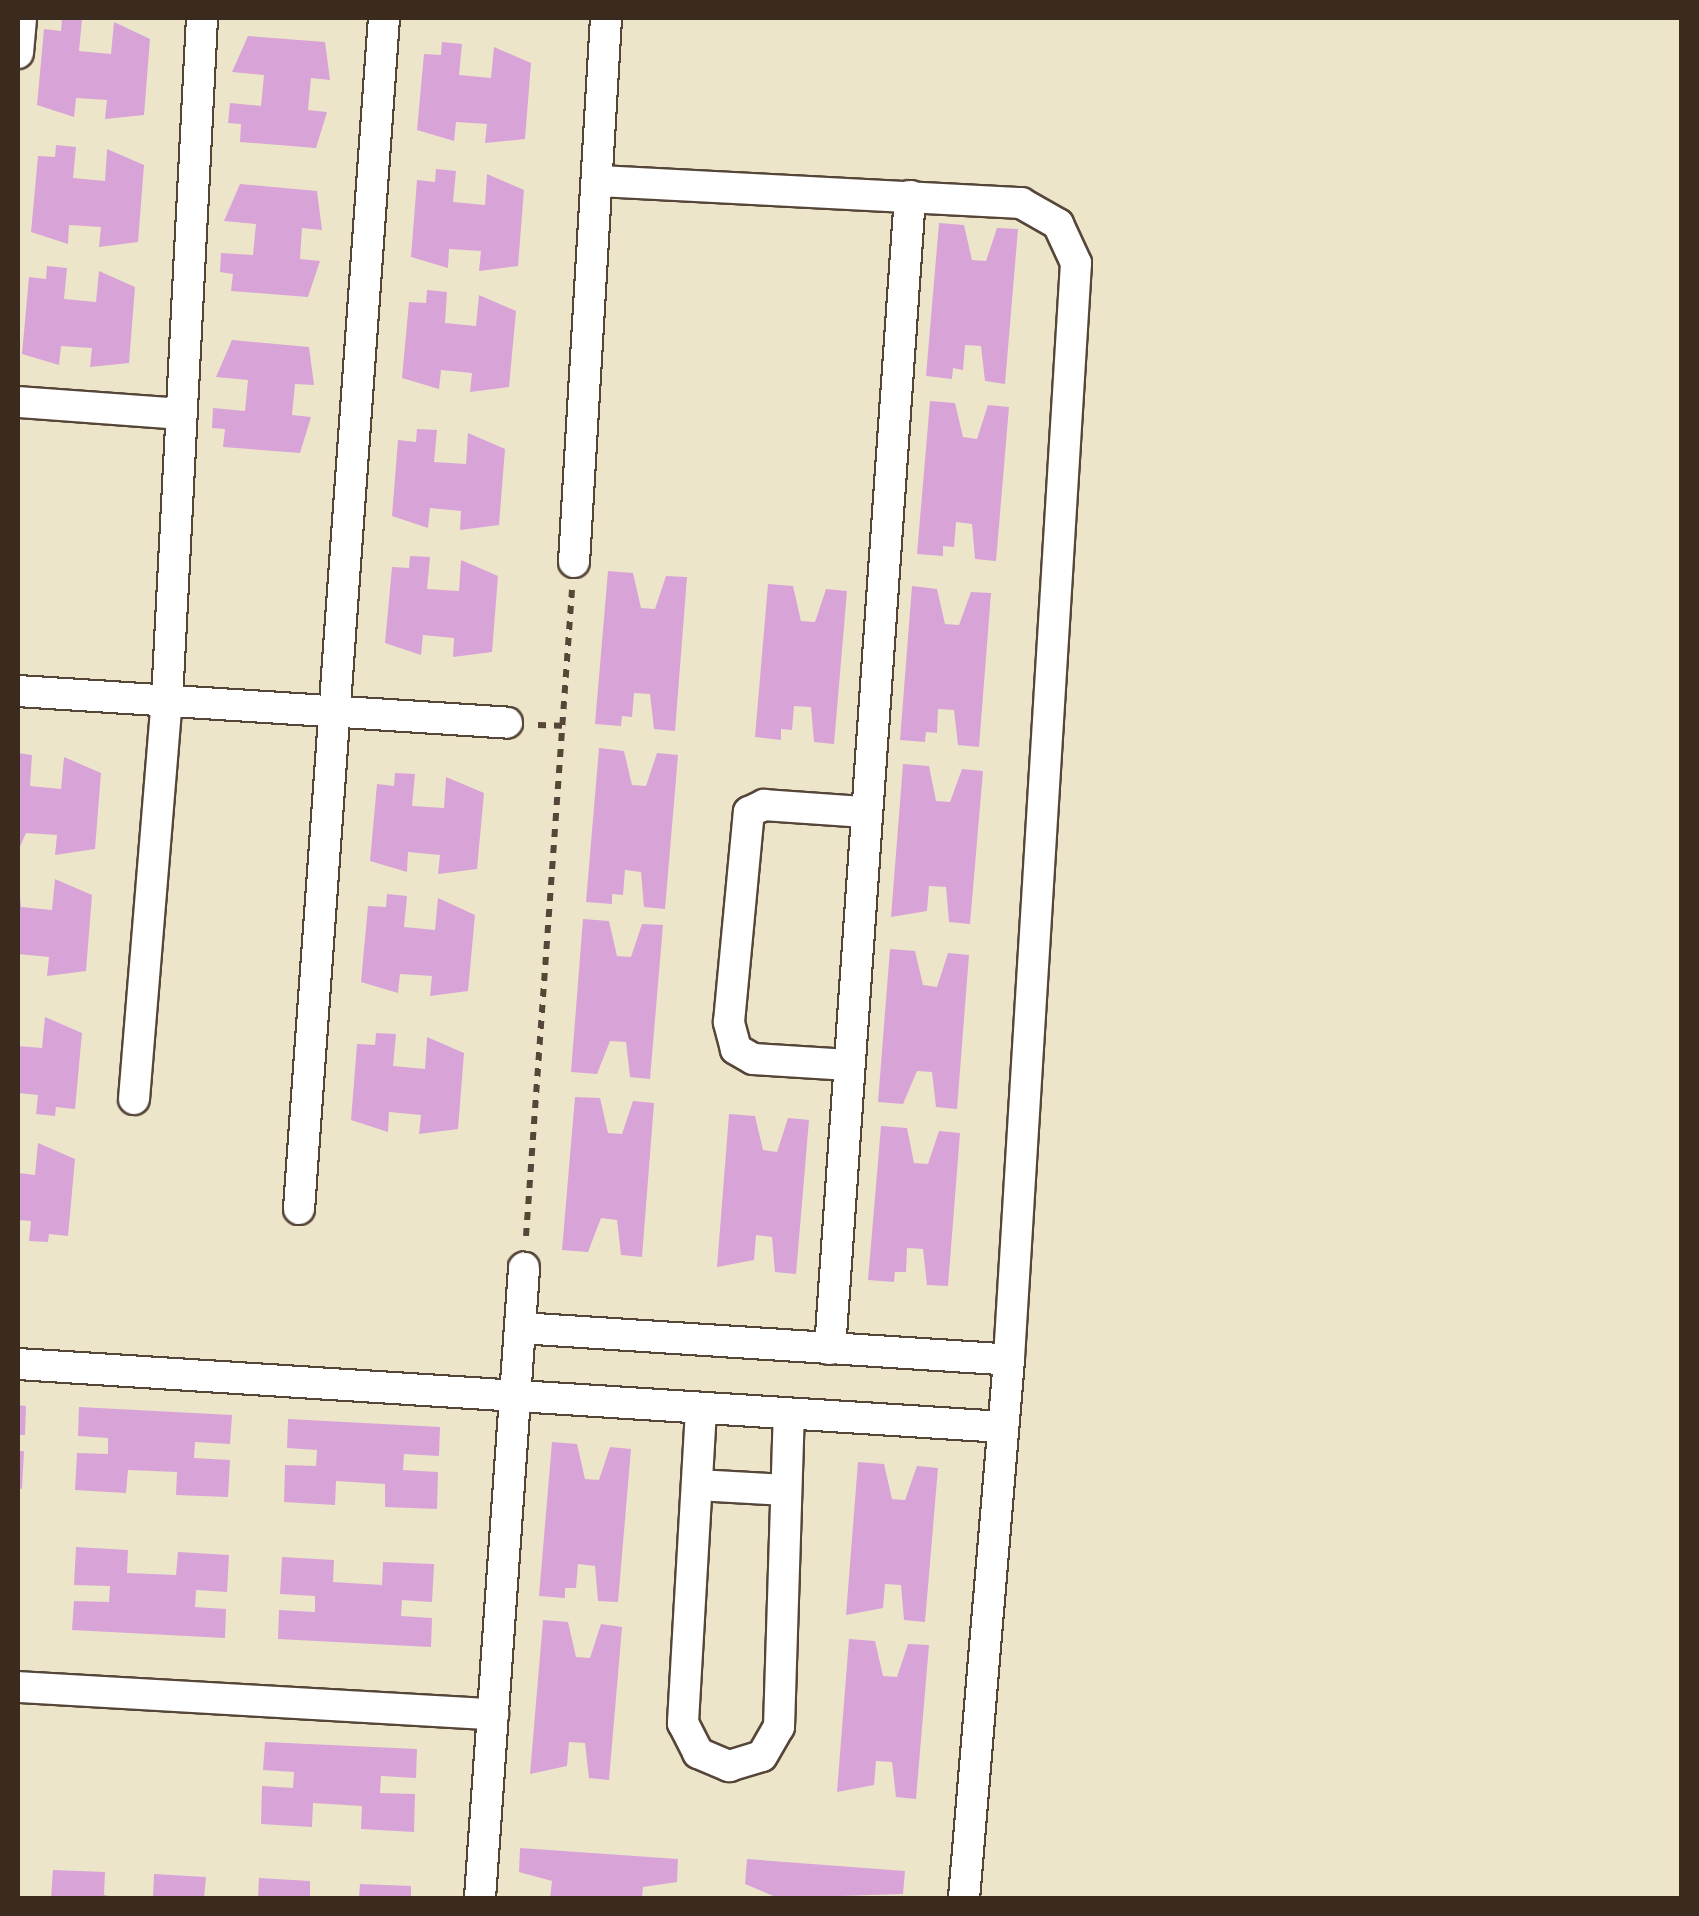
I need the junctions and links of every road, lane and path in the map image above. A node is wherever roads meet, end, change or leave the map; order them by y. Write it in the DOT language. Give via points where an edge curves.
graph roads {
  1 [pos="20,18"];
  2 [pos="202,18"];
  3 [pos="384,18"];
  4 [pos="606,18"];
  5 [pos="18,54"];
  6 [pos="600,181"];
  7 [pos="910,196"];
  8 [pos="18,402"];
  9 [pos="181,414"];
  10 [pos="574,562"];
  11 [pos="18,691"];
  12 [pos="166,700"];
  13 [pos="340,712"];
  14 [pos="507,723"];
  15 [pos="865,812"];
  16 [pos="849,1065"];
  17 [pos="134,1100"];
  18 [pos="299,1209"];
  19 [pos="524,1268"];
  20 [pos="520,1328"];
  21 [pos="830,1349"];
  22 [pos="1009,1360"];
  23 [pos="18,1364"];
  24 [pos="515,1396"];
  25 [pos="701,1410"];
  26 [pos="789,1415"];
  27 [pos="1002,1426"];
  28 [pos="697,1485"];
  29 [pos="786,1490"];
  30 [pos="18,1687"];
  31 [pos="492,1714"];
  32 [pos="480,1898"];
  33 [pos="964,1898"];
  1 -- 5 [label="street"];
  2 -- 9 [label="street"];
  3 -- 13 [label="street"];
  4 -- 6 [label="street"];
  6 -- 7 [label="street"];
  6 -- 10 [label="street"];
  7 -- 15 [label="street"];
  7 -- 22 [label="street" via="1042,210 1076,263"];
  8 -- 9 [label="street"];
  9 -- 12 [label="street"];
  10 -- 19 [label="path"];
  11 -- 12 [label="street"];
  12 -- 13 [label="street"];
  12 -- 17 [label="street"];
  13 -- 14 [label="street"];
  13 -- 18 [label="street"];
  15 -- 16 [label="street"];
  15 -- 16 [label="street" via="764,805 745,818 729,1022 736,1049 753,1059"];
  16 -- 21 [label="street"];
  19 -- 20 [label="street"];
  20 -- 21 [label="street"];
  20 -- 24 [label="street"];
  21 -- 22 [label="street"];
  22 -- 27 [label="street"];
  23 -- 24 [label="street"];
  24 -- 25 [label="street"];
  24 -- 31 [label="street"];
  25 -- 26 [label="street"];
  25 -- 28 [label="street"];
  26 -- 27 [label="street"];
  26 -- 29 [label="street"];
  27 -- 33 [label="street"];
  28 -- 29 [label="street"];
  28 -- 29 [label="street" via="682,1723 698,1754 730,1766 762,1756 779,1728"];
  30 -- 31 [label="street"];
  31 -- 32 [label="street"];
}
